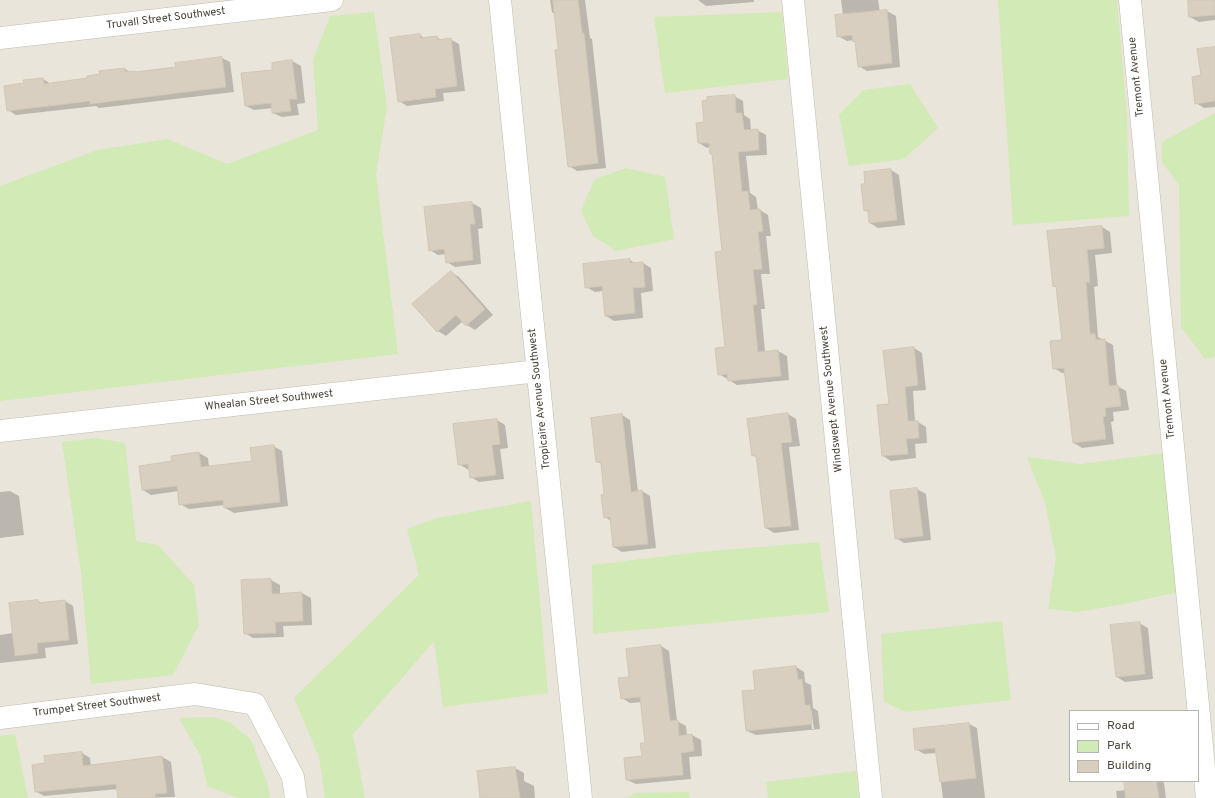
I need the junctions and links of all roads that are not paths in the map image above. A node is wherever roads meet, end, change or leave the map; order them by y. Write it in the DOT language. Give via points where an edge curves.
graph roads {
  1 [pos="332,0"];
  2 [pos="500,0"];
  3 [pos="793,0"];
  4 [pos="1130,0"];
  5 [pos="0,38"];
  6 [pos="538,372"];
  7 [pos="0,431"];
  8 [pos="1199,710"];
  9 [pos="1199,715"];
  10 [pos="0,718"];
  11 [pos="296,798"];
  12 [pos="581,798"];
  13 [pos="870,798"];
  14 [pos="1207,798"];
  1 -- 5 [label="street, Truvall Street Southwest"];
  2 -- 6 [label="street, Tropicaire Avenue Southwest"];
  3 -- 13 [label="street, Windswept Avenue Southwest"];
  4 -- 8 [label="street, Tremont Avenue"];
  6 -- 7 [label="street, Whealan Street Southwest"];
  6 -- 12 [label="street, Tropicaire Avenue Southwest"];
  9 -- 14 [label="street, Tremont Avenue"];
  10 -- 11 [label="street, Trumpet Street Southwest" via="195,694 255,704 294,777"];
}
